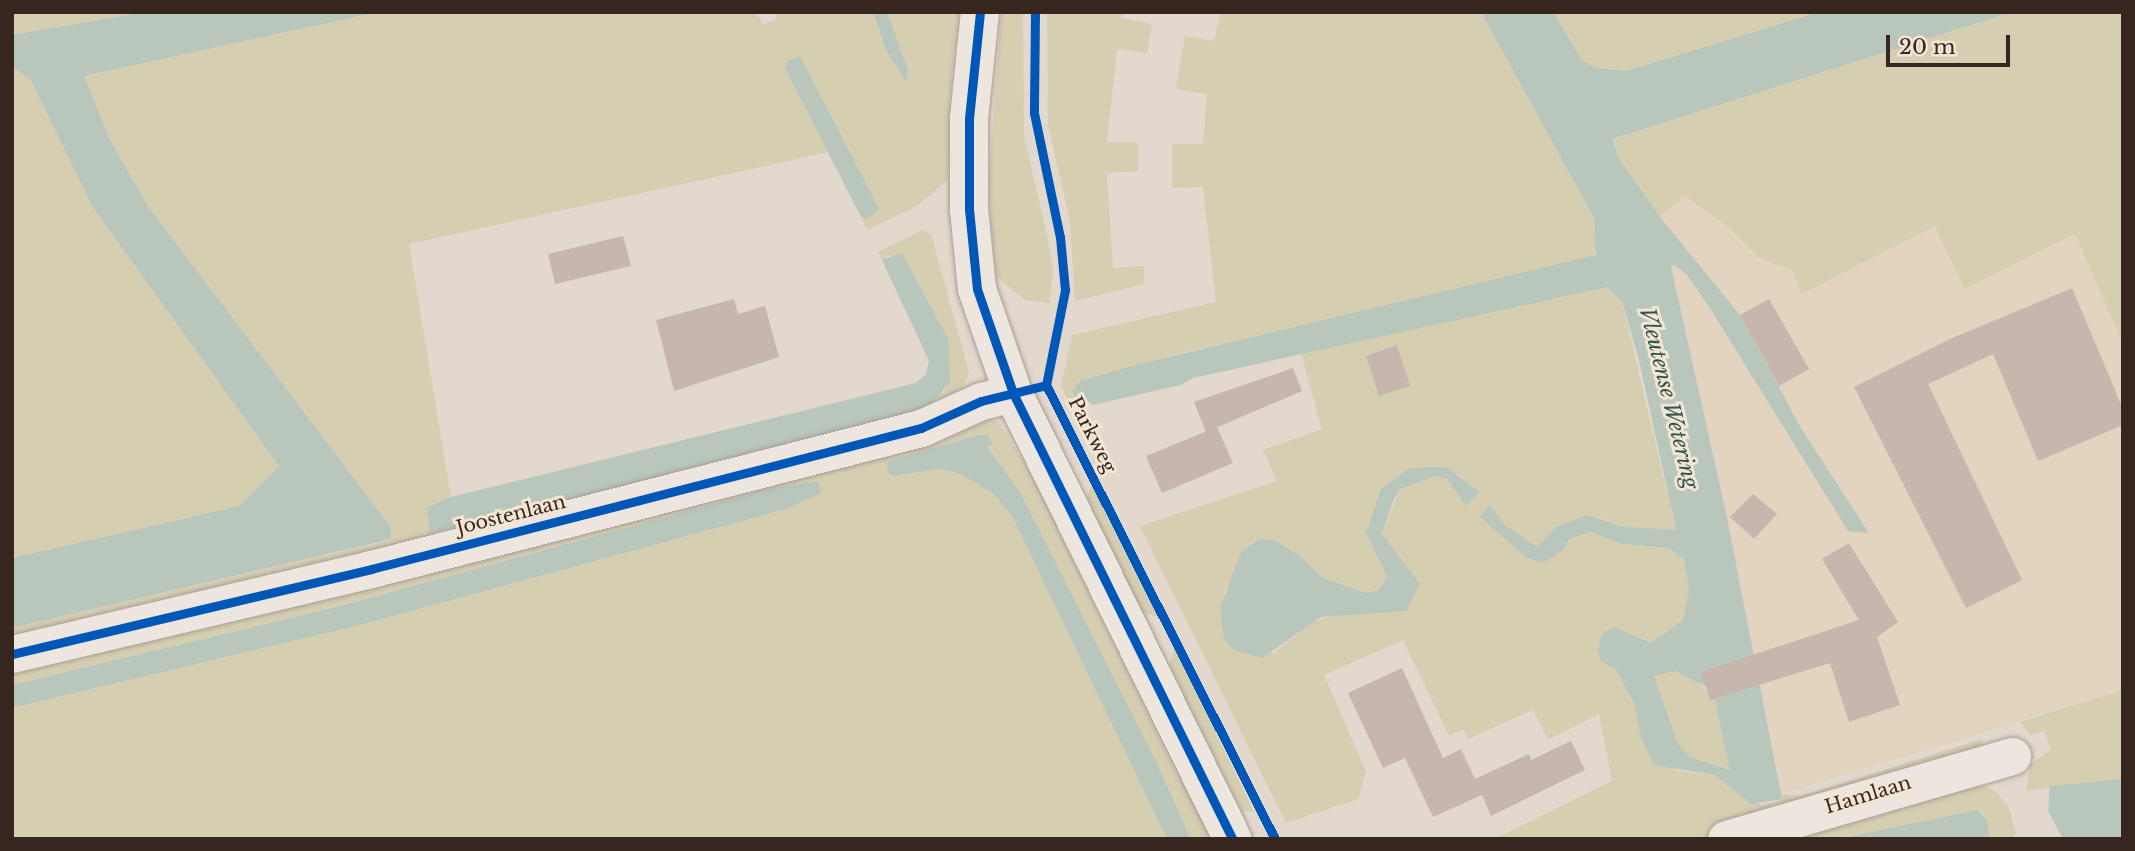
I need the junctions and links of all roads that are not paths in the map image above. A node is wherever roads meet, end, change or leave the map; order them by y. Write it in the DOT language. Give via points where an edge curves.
graph roads {
  1 [pos="980,12"];
  2 [pos="1013,393"];
  3 [pos="12,654"];
  4 [pos="2012,756"];
  5 [pos="1232,839"];
  6 [pos="1726,839"];
  1 -- 2 [label="street" via="969,119 969,209 976,289"];
  2 -- 3 [label="street, Joostenlaan" via="922,428 371,569"];
  2 -- 5 [label="street"];
  4 -- 6 [label="street, Hamlaan"];
}
